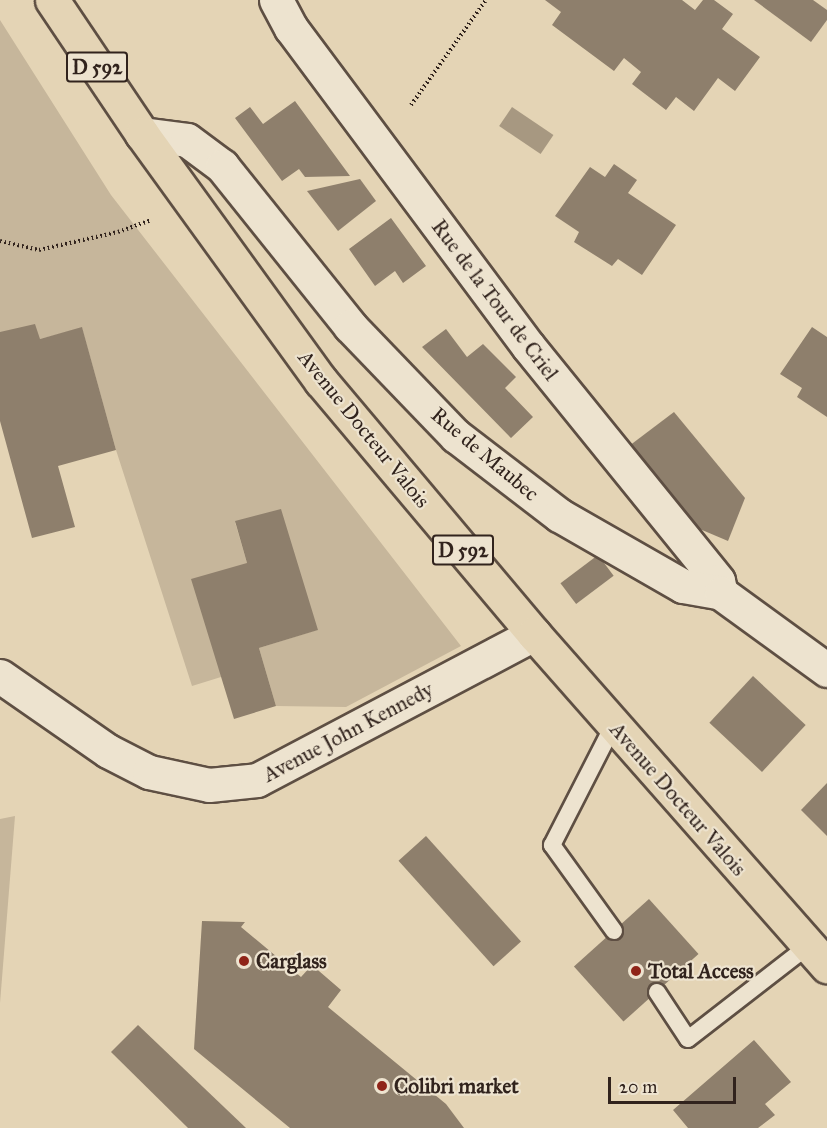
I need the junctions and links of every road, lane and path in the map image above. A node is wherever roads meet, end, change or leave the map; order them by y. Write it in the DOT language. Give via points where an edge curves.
graph roads {
  1 [pos="52,0"];
  2 [pos="276,0"];
  3 [pos="486,0"];
  4 [pos="411,105"];
  5 [pos="142,134"];
  6 [pos="152,220"];
  7 [pos="0,241"];
  8 [pos="722,593"];
  9 [pos="534,634"];
  10 [pos="827,670"];
  11 [pos="0,676"];
  12 [pos="613,726"];
  13 [pos="614,931"];
  14 [pos="817,956"];
  15 [pos="657,992"];
  1 -- 5 [label="main road, Avenue Docteur Valois / D 592"];
  2 -- 8 [label="street, Rue de la Tour de Criel" via="291,28 528,346 718,581"];
  3 -- 4 [label="path"];
  5 -- 8 [label="street, Rue de Maubec" via="187,140 222,166 350,326 456,436 559,515 682,586"];
  5 -- 9 [label="main road, Avenue Docteur Valois / D 592" via="321,381"];
  6 -- 7 [label="path" via="39,250"];
  8 -- 10 [label="street, Rue de Maubec"];
  9 -- 11 [label="street, Avenue John Kennedy" via="257,780 209,784 149,772 118,756"];
  9 -- 12 [label="main road, Avenue Docteur Valois / D 592"];
  12 -- 13 [label="lane" via="552,845"];
  12 -- 14 [label="main road, Avenue Docteur Valois / D 592"];
  14 -- 15 [label="lane" via="688,1039"];
}
